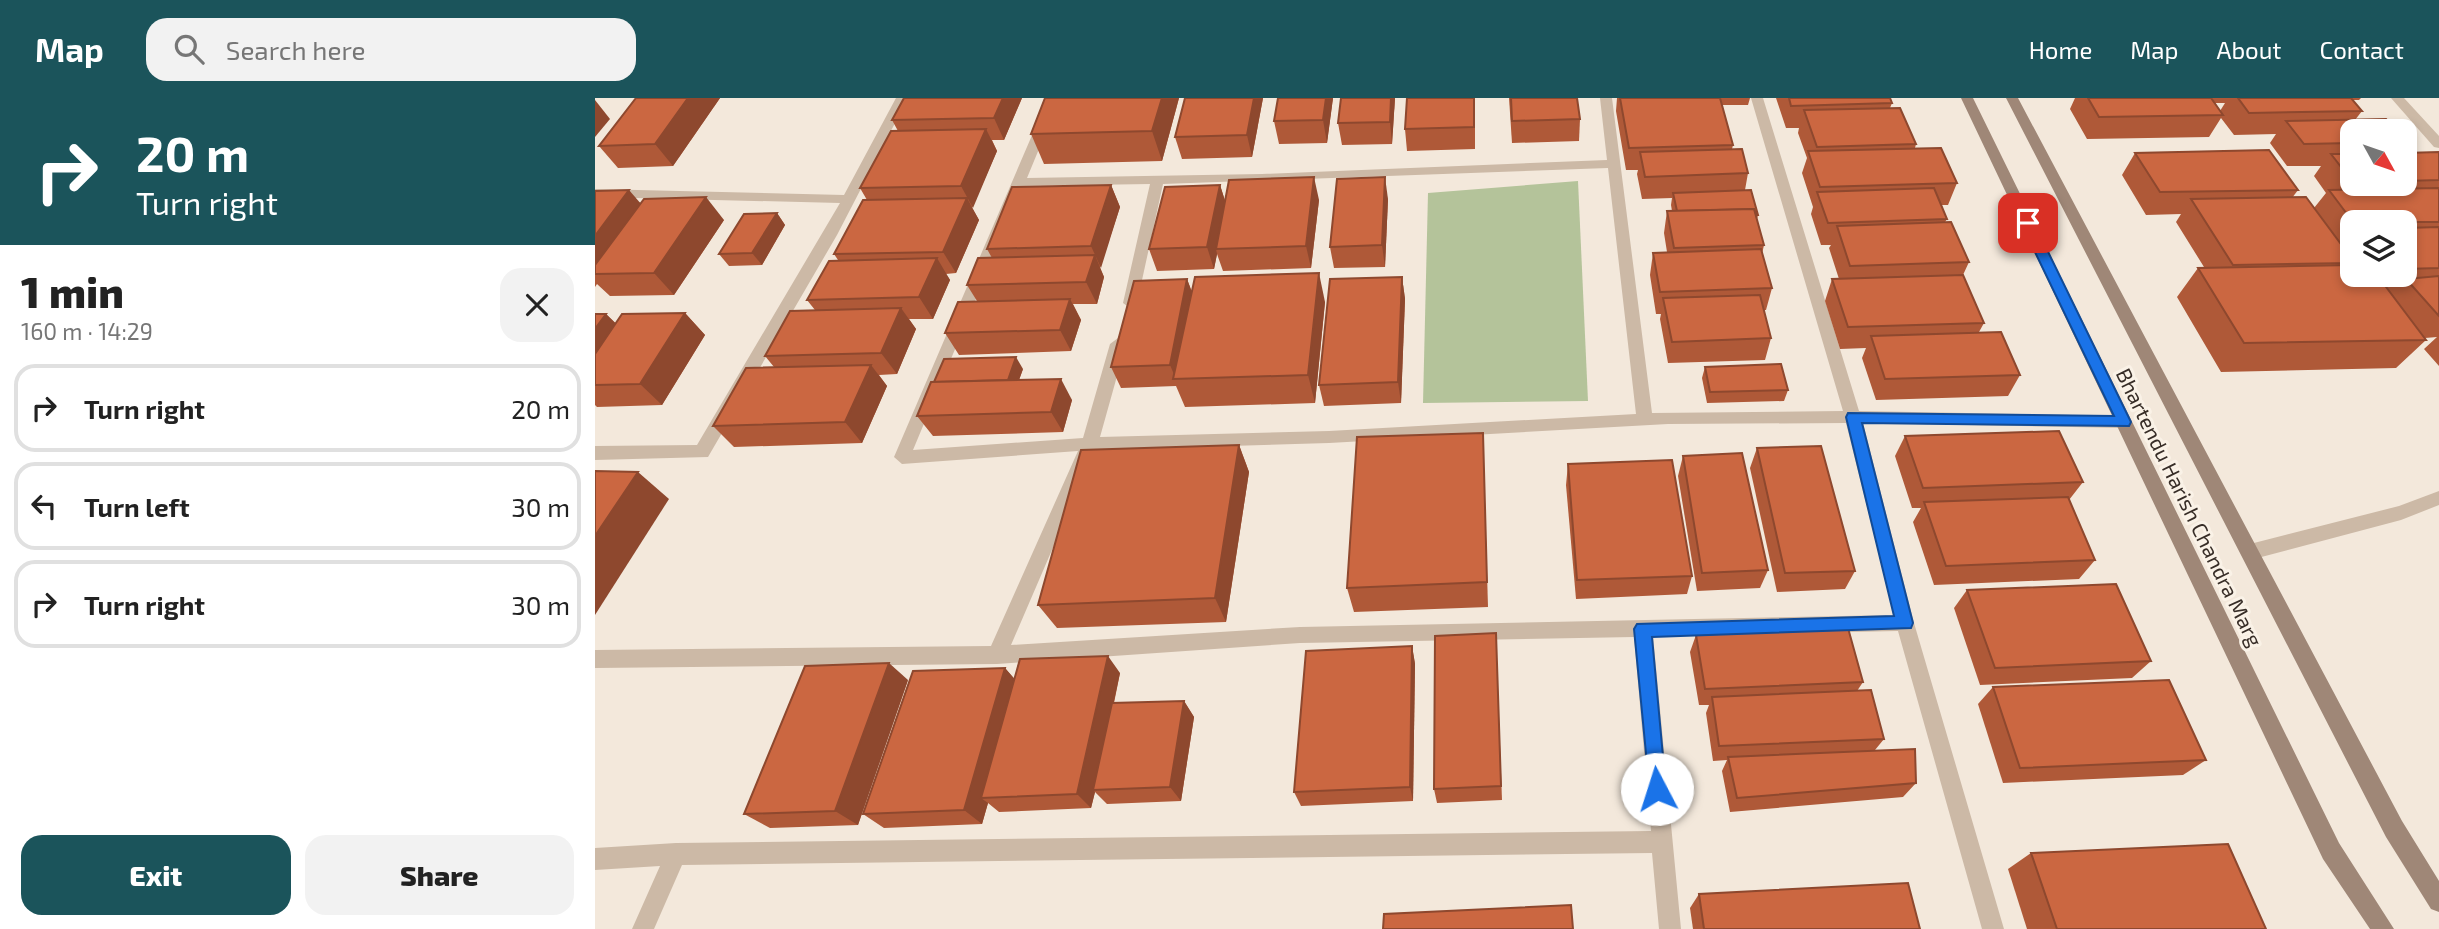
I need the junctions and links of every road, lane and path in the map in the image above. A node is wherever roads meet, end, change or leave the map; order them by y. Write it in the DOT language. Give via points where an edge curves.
graph roads {
  1 [pos="902,98"];
  2 [pos="1054,98"];
  3 [pos="1606,98"];
  4 [pos="1757,98"];
  5 [pos="1967,98"];
  6 [pos="2012,98"];
  7 [pos="2397,98"];
  8 [pos="2439,144"];
  9 [pos="1613,164"];
  10 [pos="1018,181"];
  11 [pos="1157,181"];
  12 [pos="595,193"];
  13 [pos="849,199"];
  14 [pos="1853,417"];
  15 [pos="1645,421"];
  16 [pos="2124,422"];
  17 [pos="1089,445"];
  18 [pos="595,453"];
  19 [pos="2439,498"];
  20 [pos="2250,552"];
  21 [pos="1905,623"];
  22 [pos="1643,629"];
  23 [pos="997,654"];
  24 [pos="595,659"];
  25 [pos="1662,842"];
  26 [pos="676,854"];
  27 [pos="595,859"];
  28 [pos="2439,901"];
  29 [pos="643,929"];
  30 [pos="1671,929"];
  31 [pos="1993,929"];
  32 [pos="2383,929"];
  1 -- 13 [label="street"];
  2 -- 10 [label="street"];
  3 -- 9 [label="street"];
  4 -- 14 [label="street"];
  5 -- 16 [label="main road, Bhartendu Harish Chandra Marg"];
  6 -- 20 [label="main road, Bhartendu Harish Chandra Marg"];
  7 -- 8 [label="street"];
  9 -- 11 [label="street"];
  9 -- 15 [label="street"];
  10 -- 11 [label="street"];
  10 -- 17 [label="street" via="902,457"];
  11 -- 17 [label="street" via="1141,288 1125,321"];
  12 -- 13 [label="street"];
  13 -- 18 [label="street" via="702,452"];
  14 -- 15 [label="street"];
  14 -- 16 [label="street"];
  14 -- 21 [label="street"];
  15 -- 17 [label="street"];
  16 -- 32 [label="main road, Bhartendu Harish Chandra Marg" via="2331,851"];
  17 -- 23 [label="street"];
  19 -- 20 [label="street" via="2401,513"];
  20 -- 28 [label="main road, Bhartendu Harish Chandra Marg" via="2394,829"];
  21 -- 22 [label="street"];
  21 -- 31 [label="street"];
  22 -- 23 [label="street" via="1300,635"];
  22 -- 25 [label="street"];
  23 -- 24 [label="street"];
  25 -- 26 [label="street"];
  25 -- 30 [label="street"];
  26 -- 27 [label="street"];
  26 -- 29 [label="street"];
}
